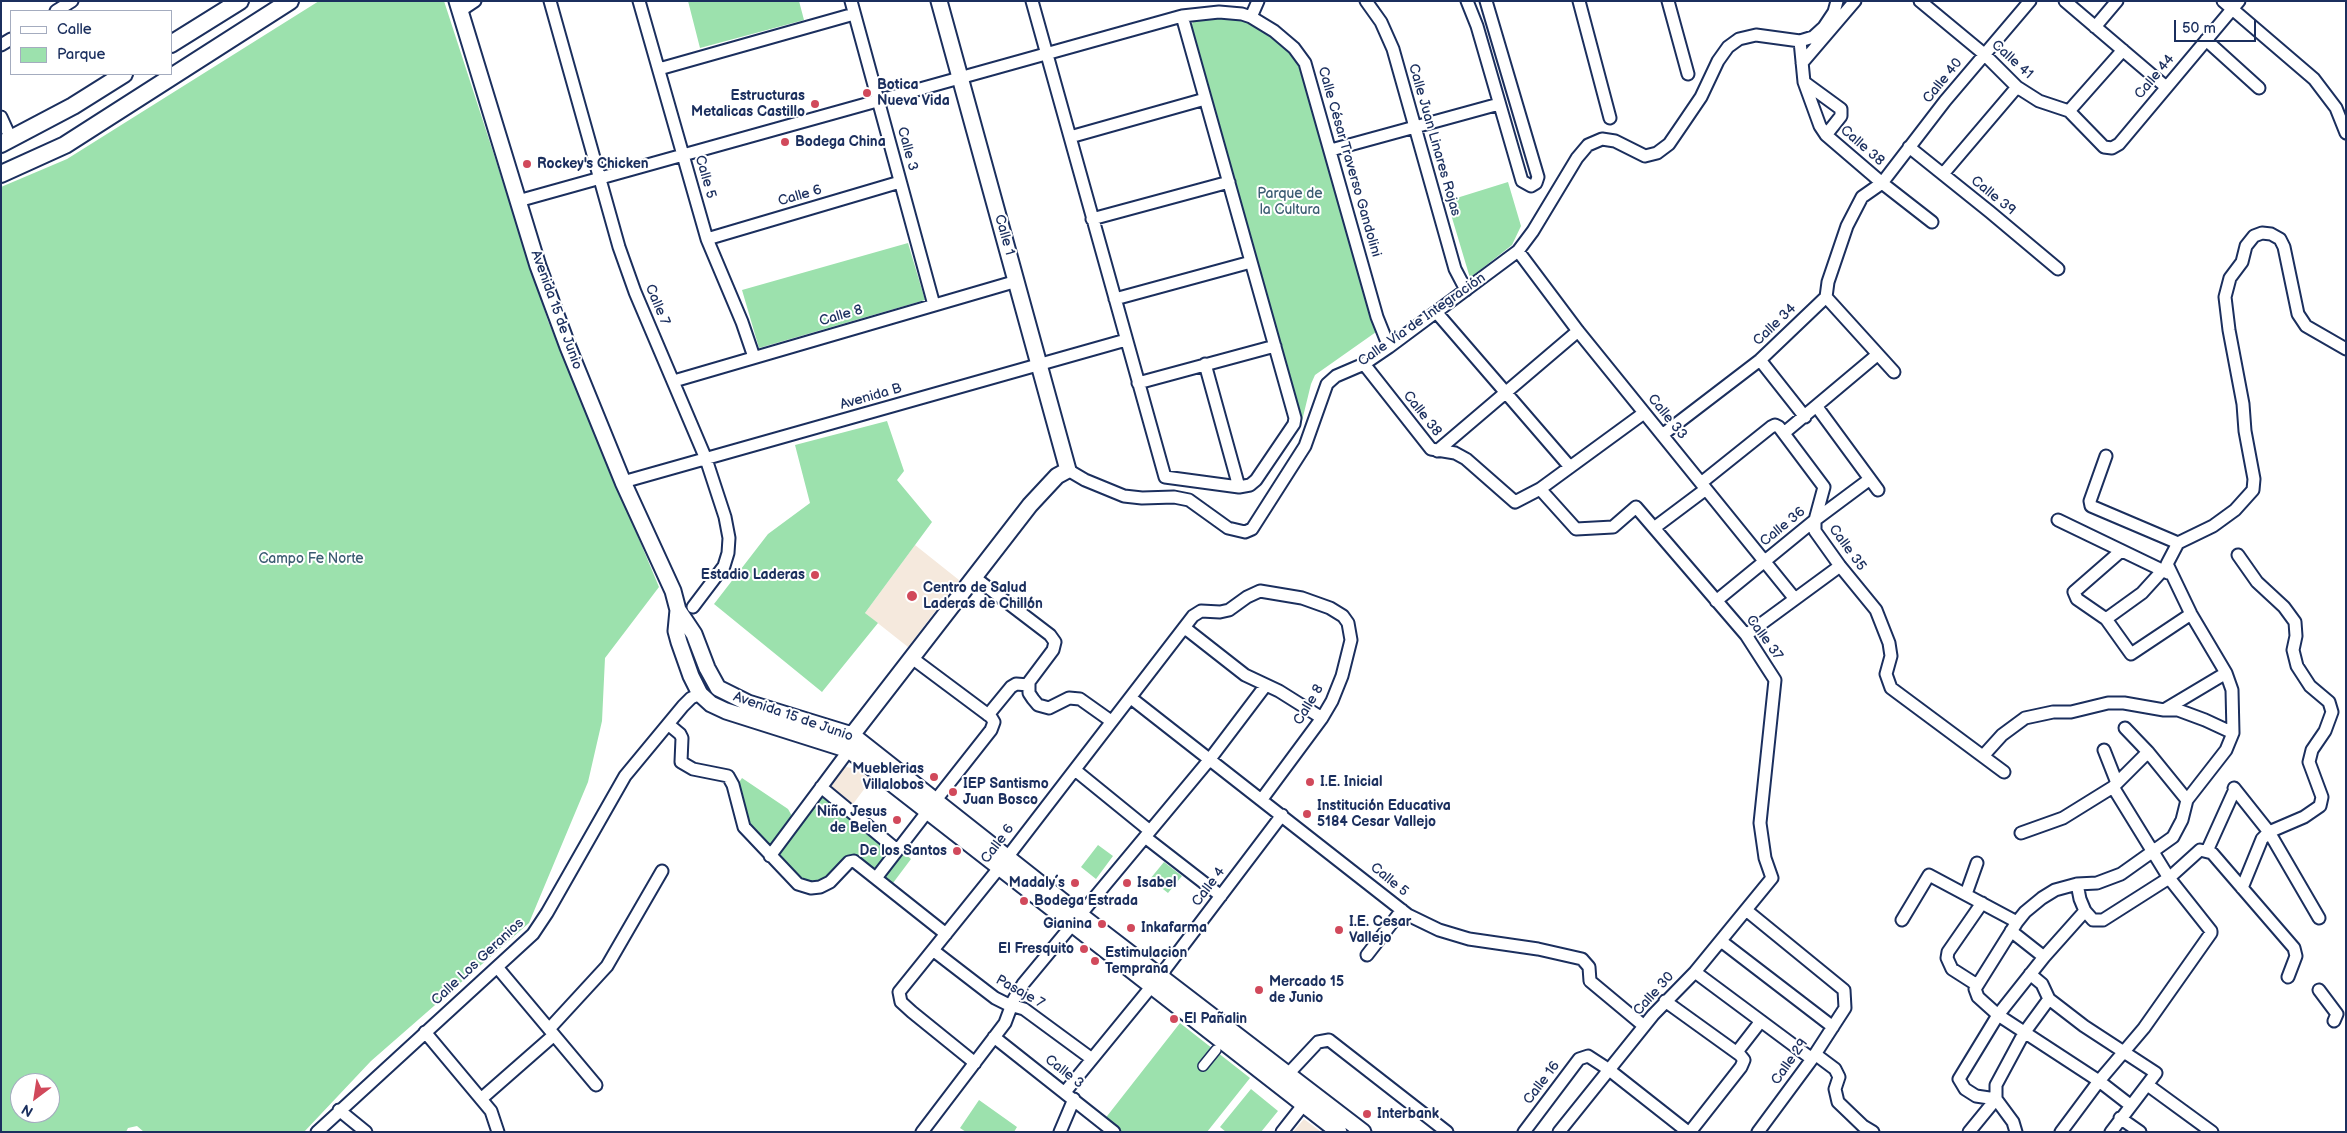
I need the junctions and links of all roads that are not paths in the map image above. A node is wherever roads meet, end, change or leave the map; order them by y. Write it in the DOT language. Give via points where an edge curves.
graph roads {
  1 [pos="72,1"];
  2 [pos="240,1"];
  3 [pos="290,1"];
  4 [pos="475,1"];
  5 [pos="550,1"];
  6 [pos="639,1"];
  7 [pos="851,1"];
  8 [pos="939,1"];
  9 [pos="1032,1"];
  10 [pos="1258,1"];
  11 [pos="1366,1"];
  12 [pos="1468,1"];
  13 [pos="1486,1"];
  14 [pos="1579,1"];
  15 [pos="1668,1"];
  16 [pos="1836,1"];
  17 [pos="1855,1"];
  18 [pos="1920,1"];
  19 [pos="2030,1"];
  20 [pos="2065,1"];
  21 [pos="2117,1"];
  22 [pos="2223,1"];
  23 [pos="2236,5"];
  24 [pos="458,6"];
  25 [pos="58,10"];
  26 [pos="854,14"];
  27 [pos="1182,16"];
  28 [pos="1251,17"];
  29 [pos="2095,27"];
  30 [pos="2206,40"];
  31 [pos="1800,41"];
  32 [pos="172,43"];
  33 [pos="2123,50"];
  34 [pos="1046,54"];
  35 [pos="1984,54"];
  36 [pos="1802,63"];
  37 [pos="658,68"];
  38 [pos="1688,74"];
  39 [pos="122,75"];
  40 [pos="960,78"];
  41 [pos="1804,82"];
  42 [pos="2017,86"];
  43 [pos="2166,87"];
  44 [pos="2259,88"];
  45 [pos="1205,98"];
  46 [pos="878,101"];
  47 [pos="1499,104"];
  48 [pos="2069,111"];
  49 [pos="1,117"];
  50 [pos="1610,118"];
  51 [pos="1415,127"];
  52 [pos="2346,133"];
  53 [pos="1826,135"];
  54 [pos="1070,137"];
  55 [pos="6,142"];
  56 [pos="1909,147"];
  57 [pos="2112,148"];
  58 [pos="1330,150"];
  59 [pos="683,155"];
  60 [pos="1,174"];
  61 [pos="1943,174"];
  62 [pos="600,178"];
  63 [pos="900,182"];
  64 [pos="1229,182"];
  65 [pos="1882,183"];
  66 [pos="518,201"];
  67 [pos="1092,219"];
  68 [pos="1932,222"];
  69 [pos="707,239"];
  70 [pos="1518,251"];
  71 [pos="1251,262"];
  72 [pos="2058,269"];
  73 [pos="1017,281"];
  74 [pos="1466,290"];
  75 [pos="1826,297"];
  76 [pos="1115,299"];
  77 [pos="934,305"];
  78 [pos="1437,313"];
  79 [pos="1578,331"];
  80 [pos="1126,340"];
  81 [pos="1275,346"];
  82 [pos="1389,347"];
  83 [pos="2346,349"];
  84 [pos="1878,355"];
  85 [pos="754,357"];
  86 [pos="1760,360"];
  87 [pos="1205,364"];
  88 [pos="1364,364"];
  89 [pos="1040,365"];
  90 [pos="1894,372"];
  91 [pos="674,380"];
  92 [pos="1138,383"];
  93 [pos="1505,393"];
  94 [pos="1817,407"];
  95 [pos="1644,413"];
  96 [pos="1805,417"];
  97 [pos="1780,429"];
  98 [pos="1662,435"];
  99 [pos="1437,451"];
  100 [pos="2106,456"];
  101 [pos="706,459"];
  102 [pos="1570,467"];
  103 [pos="1068,470"];
  104 [pos="1870,479"];
  105 [pos="624,482"];
  106 [pos="1703,486"];
  107 [pos="1239,488"];
  108 [pos="1540,489"];
  109 [pos="1878,490"];
  110 [pos="1815,520"];
  111 [pos="2058,520"];
  112 [pos="1654,528"];
  113 [pos="2178,543"];
  114 [pos="2121,551"];
  115 [pos="2238,555"];
  116 [pos="1764,561"];
  117 [pos="1840,566"];
  118 [pos="2166,572"];
  119 [pos="974,576"];
  120 [pos="1795,599"];
  121 [pos="1716,601"];
  122 [pos="693,607"];
  123 [pos="678,610"];
  124 [pos="2191,614"];
  125 [pos="1343,616"];
  126 [pos="2106,619"];
  127 [pos="1185,628"];
  128 [pos="1746,635"];
  129 [pos="912,658"];
  130 [pos="2226,672"];
  131 [pos="1029,685"];
  132 [pos="1266,685"];
  133 [pos="700,694"];
  134 [pos="1131,698"];
  135 [pos="2164,710"];
  136 [pos="988,715"];
  137 [pos="1322,718"];
  138 [pos="1111,722"];
  139 [pos="668,724"];
  140 [pos="2124,728"];
  141 [pos="2233,733"];
  142 [pos="852,735"];
  143 [pos="849,750"];
  144 [pos="2104,750"];
  145 [pos="2148,752"];
  146 [pos="1983,756"];
  147 [pos="1210,759"];
  148 [pos="1075,770"];
  149 [pos="2004,772"];
  150 [pos="2115,785"];
  151 [pos="821,787"];
  152 [pos="1262,798"];
  153 [pos="2186,800"];
  154 [pos="931,807"];
  155 [pos="1282,815"];
  156 [pos="2269,832"];
  157 [pos="2021,833"];
  158 [pos="1147,834"];
  159 [pos="898,850"];
  160 [pos="2152,851"];
  161 [pos="2207,851"];
  162 [pos="770,856"];
  163 [pos="1003,863"];
  164 [pos="1977,864"];
  165 [pos="662,871"];
  166 [pos="876,878"];
  167 [pos="1772,878"];
  168 [pos="2169,878"];
  169 [pos="2077,884"];
  170 [pos="2242,888"];
  171 [pos="1966,894"];
  172 [pos="1222,896"];
  173 [pos="1982,903"];
  174 [pos="1402,910"];
  175 [pos="1746,910"];
  176 [pos="2085,911"];
  177 [pos="2318,918"];
  178 [pos="1076,920"];
  179 [pos="1902,920"];
  180 [pos="2014,927"];
  181 [pos="946,934"];
  182 [pos="1721,941"];
  183 [pos="934,951"];
  184 [pos="1367,955"];
  185 [pos="2044,957"];
  186 [pos="497,967"];
  187 [pos="1695,972"];
  188 [pos="2030,974"];
  189 [pos="2288,976"];
  190 [pos="1156,981"];
  191 [pos="1977,985"];
  192 [pos="2318,990"];
  193 [pos="2049,999"];
  194 [pos="1665,1001"];
  195 [pos="1011,1005"];
  196 [pos="1998,1015"];
  197 [pos="1761,1021"];
  198 [pos="2334,1022"];
  199 [pos="1644,1026"];
  200 [pos="1832,1027"];
  201 [pos="425,1032"];
  202 [pos="551,1032"];
  203 [pos="2024,1033"];
  204 [pos="994,1037"];
  205 [pos="1216,1050"];
  206 [pos="1737,1052"];
  207 [pos="2123,1053"];
  208 [pos="1813,1056"];
  209 [pos="1092,1058"];
  210 [pos="975,1063"];
  211 [pos="1203,1066"];
  212 [pos="1608,1069"];
  213 [pos="1289,1073"];
  214 [pos="2099,1081"];
  215 [pos="596,1085"];
  216 [pos="2149,1086"];
  217 [pos="1065,1092"];
  218 [pos="481,1099"];
  219 [pos="1074,1099"];
  220 [pos="1996,1099"];
  221 [pos="1304,1104"];
  222 [pos="2130,1105"];
  223 [pos="339,1110"];
  224 [pos="2120,1118"];
  225 [pos="1860,1128"];
  226 [pos="317,1132"];
  227 [pos="366,1132"];
  228 [pos="498,1132"];
  229 [pos="922,1132"];
  230 [pos="1060,1132"];
  231 [pos="1114,1132"];
  232 [pos="1282,1132"];
  233 [pos="1339,1132"];
  234 [pos="1363,1132"];
  235 [pos="1446,1132"];
  236 [pos="1524,1132"];
  237 [pos="1559,1132"];
  238 [pos="1689,1132"];
  239 [pos="1758,1132"];
  240 [pos="1873,1132"];
  241 [pos="1969,1132"];
  242 [pos="2016,1132"];
  243 [pos="2061,1132"];
  244 [pos="2111,1132"];
  245 [pos="2140,1132"];
  246 [pos="2212,1132"];
  1 -- 25 [label="street"];
  2 -- 32 [label="main road"];
  3 -- 60 [label="main road" via="65,146"];
  4 -- 24 [label="street"];
  5 -- 62 [label="street, Calle 7"];
  6 -- 37 [label="street, Calle 5"];
  7 -- 26 [label="street, Calle 3"];
  8 -- 40 [label="street, Calle 1"];
  9 -- 34 [label="street"];
  10 -- 28 [label="street"];
  11 -- 51 [label="street, Calle Juan Linares Rojas" via="1388,37"];
  12 -- 47 [label="street"];
  13 -- 47 [label="street" via="1538,177 1534,185 1527,185 1522,180"];
  14 -- 50 [label="street"];
  15 -- 38 [label="street"];
  16 -- 31 [label="street" via="1834,12 1824,27 1813,37"];
  17 -- 36 [label="street"];
  18 -- 35 [label="street, Calle 41"];
  19 -- 35 [label="street, Calle 40"];
  20 -- 29 [label="street"];
  21 -- 29 [label="street"];
  22 -- 23 [label="street"];
  23 -- 30 [label="street, Calle 44"];
  23 -- 52 [label="street" via="2324,90"];
  24 -- 66 [label="street, Avenida 15 de Junio"];
  26 -- 37 [label="street"];
  26 -- 46 [label="street, Calle 3"];
  27 -- 28 [label="street, Calle César Traverso Gandolini" via="1219,12"];
  27 -- 34 [label="street, Calle César Traverso Gandolini"];
  27 -- 45 [label="street"];
  28 -- 58 [label="street, Calle César Traverso Gandolini" via="1285,40 1305,64"];
  29 -- 33 [label="street"];
  30 -- 43 [label="street, Calle 44"];
  30 -- 44 [label="street"];
  31 -- 36 [label="street, Calle 38"];
  31 -- 70 [label="street, Calle Vía de Integración" via="1756,35 1739,39 1718,61 1700,97 1669,144 1657,153 1645,156 1614,141 1602,139 1588,145"];
  33 -- 43 [label="street"];
  33 -- 48 [label="street"];
  34 -- 40 [label="street, Calle César Traverso Gandolini"];
  34 -- 54 [label="street"];
  35 -- 42 [label="street, Calle 41"];
  35 -- 56 [label="street, Calle 40"];
  36 -- 41 [label="street, Calle 38"];
  37 -- 59 [label="street, Calle 5"];
  39 -- 55 [label="main road"];
  40 -- 46 [label="street, Calle César Traverso Gandolini"];
  40 -- 73 [label="street, Calle 1"];
  41 -- 53 [label="street, Calle 38"];
  41 -- 53 [label="street" via="1841,109 1841,116"];
  42 -- 48 [label="street, Calle 41" via="2039,101"];
  42 -- 61 [label="street"];
  43 -- 57 [label="street, Calle 44" via="2119,144"];
  45 -- 54 [label="street"];
  45 -- 64 [label="street"];
  46 -- 59 [label="street, Calle César Traverso Gandolini"];
  46 -- 63 [label="street, Calle 3"];
  47 -- 51 [label="street"];
  48 -- 57 [label="street, Calle 41" via="2104,147"];
  49 -- 55 [label="street"];
  51 -- 58 [label="street"];
  51 -- 74 [label="street, Calle Juan Linares Rojas" via="1455,269"];
  53 -- 65 [label="street, Calle 38"];
  54 -- 67 [label="street"];
  56 -- 61 [label="street, Calle 39"];
  56 -- 65 [label="street, Calle 40"];
  58 -- 82 [label="street, Calle César Traverso Gandolini" via="1377,317"];
  59 -- 62 [label="street, Calle César Traverso Gandolini"];
  59 -- 69 [label="street, Calle 5"];
  61 -- 72 [label="street, Calle 39"];
  62 -- 66 [label="street, Calle César Traverso Gandolini"];
  62 -- 91 [label="street, Calle 7" via="635,292"];
  63 -- 69 [label="street, Calle 6"];
  63 -- 77 [label="street, Calle 3"];
  64 -- 67 [label="street"];
  64 -- 71 [label="street"];
  65 -- 68 [label="street, Calle 38"];
  65 -- 75 [label="street, Calle 40" via="1862,197 1847,226"];
  66 -- 105 [label="street, Avenida 15 de Junio" via="568,347"];
  67 -- 76 [label="street"];
  69 -- 85 [label="street, Calle 5"];
  70 -- 74 [label="street, Calle Vía de Integración"];
  70 -- 79 [label="street, Calle 33"];
  71 -- 76 [label="street"];
  71 -- 81 [label="street"];
  73 -- 77 [label="street, Calle 8"];
  73 -- 89 [label="street, Calle 1"];
  74 -- 78 [label="street, Calle Vía de Integración"];
  75 -- 84 [label="street"];
  75 -- 86 [label="street, Calle 34"];
  76 -- 80 [label="street"];
  77 -- 85 [label="street, Calle 8"];
  78 -- 82 [label="street, Calle Vía de Integración"];
  78 -- 93 [label="street"];
  79 -- 93 [label="street"];
  79 -- 95 [label="street, Calle 33"];
  80 -- 89 [label="street, Avenida B"];
  80 -- 92 [label="street"];
  81 -- 87 [label="street"];
  81 -- 107 [label="street" via="1294,424 1256,480 1250,486"];
  82 -- 88 [label="street, Calle Vía de Integración"];
  83 -- 113 [label="street" via="2306,326 2298,314 2280,239 2271,234 2254,236 2230,278 2225,297 2254,479 2253,490 2213,526"];
  84 -- 90 [label="street"];
  84 -- 94 [label="street"];
  85 -- 91 [label="street, Calle 8"];
  86 -- 96 [label="street"];
  86 -- 98 [label="street, Calle 34"];
  87 -- 92 [label="street"];
  87 -- 107 [label="street"];
  88 -- 99 [label="street, Calle 38" via="1431,449"];
  88 -- 103 [label="street, Calle Vía de Integración" via="1336,376 1327,384 1305,446 1256,524 1245,532 1228,528 1189,500 1174,496 1124,496"];
  89 -- 101 [label="street, Avenida B"];
  89 -- 103 [label="street, Calle 1"];
  91 -- 101 [label="street, Calle 7"];
  92 -- 107 [label="street" via="1165,477"];
  93 -- 99 [label="street"];
  93 -- 102 [label="street"];
  94 -- 96 [label="street"];
  94 -- 104 [label="street"];
  95 -- 98 [label="street, Calle 33"];
  95 -- 102 [label="street"];
  96 -- 97 [label="street"];
  97 -- 106 [label="street"];
  97 -- 110 [label="street, Calle 35" via="1824,487"];
  98 -- 106 [label="street, Calle 33"];
  99 -- 108 [label="street, Calle 38" via="1455,453 1466,459 1515,502"];
  100 -- 113 [label="street" via="2090,501 2092,506"];
  101 -- 105 [label="street, Avenida B"];
  101 -- 122 [label="street, Calle 7" via="730,538 724,566"];
  102 -- 108 [label="street"];
  103 -- 119 [label="street" via="1042,490"];
  104 -- 109 [label="street"];
  104 -- 110 [label="street, Calle 36"];
  105 -- 123 [label="street, Avenida 15 de Junio" via="673,591"];
  106 -- 112 [label="street"];
  106 -- 116 [label="street, Calle 33"];
  108 -- 112 [label="street, Calle 37" via="1576,529 1613,527 1636,507"];
  110 -- 116 [label="street, Calle 36"];
  110 -- 117 [label="street, Calle 35" via="1815,531"];
  111 -- 114 [label="street"];
  112 -- 121 [label="street, Calle 37"];
  113 -- 118 [label="street"];
  114 -- 118 [label="street"];
  114 -- 126 [label="street" via="2074,592 2077,599"];
  115 -- 156 [label="street" via="2257,582 2295,622 2293,650 2297,666 2310,686 2329,702 2332,712 2309,762 2322,797 2320,806 2304,817"];
  116 -- 120 [label="street, Calle 33"];
  116 -- 121 [label="street, Calle 36"];
  117 -- 120 [label="street"];
  117 -- 146 [label="street, Calle 35" via="1876,610 1889,643 1891,656 1886,674 1891,688"];
  118 -- 124 [label="street"];
  118 -- 126 [label="street"];
  119 -- 129 [label="street"];
  119 -- 131 [label="street" via="1055,642"];
  120 -- 128 [label="street"];
  121 -- 128 [label="street, Calle 37"];
  123 -- 133 [label="street, Avenida 15 de Junio" via="678,642"];
  123 -- 142 [label="street, Avenida 15 de Junio" via="694,634 714,684 723,692 748,703"];
  124 -- 126 [label="street" via="2131,654"];
  124 -- 130 [label="street"];
  125 -- 127 [label="street, Calle 6" via="1318,603 1260,591 1230,610 1197,612"];
  125 -- 137 [label="street, Calle 8" via="1350,630 1348,652 1342,676"];
  127 -- 132 [label="street" via="1245,675"];
  127 -- 134 [label="street, Calle 6"];
  128 -- 167 [label="street, Calle 37" via="1775,680 1760,824"];
  129 -- 136 [label="street"];
  129 -- 142 [label="street"];
  130 -- 135 [label="street"];
  130 -- 141 [label="street" via="2232,690"];
  131 -- 136 [label="street" via="1011,687"];
  131 -- 138 [label="street" via="1029,693 1044,708 1054,707 1068,698 1080,699"];
  132 -- 137 [label="street"];
  132 -- 147 [label="street"];
  133 -- 139 [label="street, Calle Los Geranios" via="691,698"];
  133 -- 143 [label="street, Avenida 15 de Junio" via="726,711"];
  134 -- 138 [label="street, Calle 6"];
  134 -- 147 [label="street, Calle 5"];
  135 -- 141 [label="street" via="2178,710"];
  135 -- 146 [label="street" via="2108,702 2071,712 2025,718"];
  136 -- 154 [label="street" via="994,722 992,730"];
  137 -- 152 [label="street, Calle 8"];
  138 -- 148 [label="street, Calle 6"];
  139 -- 162 [label="street" via="682,738 680,758 685,766 728,776 744,827"];
  139 -- 186 [label="street, Calle Los Geranios" via="625,776 533,934"];
  140 -- 145 [label="street"];
  141 -- 153 [label="street" via="2226,750"];
  142 -- 143 [label="street"];
  142 -- 154 [label="street, Avenida 15 de Junio"];
  143 -- 151 [label="street"];
  143 -- 154 [label="street, Avenida 15 de Junio"];
  144 -- 150 [label="street"];
  145 -- 150 [label="street"];
  145 -- 153 [label="street"];
  146 -- 149 [label="street, Calle 35"];
  147 -- 152 [label="street, Calle 5"];
  147 -- 158 [label="street"];
  148 -- 158 [label="street"];
  148 -- 163 [label="street, Calle 6"];
  150 -- 157 [label="street" via="2063,818"];
  150 -- 160 [label="street"];
  151 -- 159 [label="street"];
  151 -- 162 [label="street"];
  152 -- 155 [label="street, Calle 5"];
  153 -- 160 [label="street" via="2174,837"];
  154 -- 159 [label="street"];
  154 -- 163 [label="street, Avenida 15 de Junio"];
  155 -- 172 [label="street, Calle 4"];
  155 -- 174 [label="street, Calle 5"];
  156 -- 161 [label="street" via="2234,789"];
  156 -- 170 [label="street" via="2262,839"];
  156 -- 177 [label="street"];
  158 -- 172 [label="street"];
  158 -- 178 [label="street"];
  159 -- 166 [label="street"];
  160 -- 168 [label="street"];
  160 -- 169 [label="street" via="2121,874 2097,883"];
  161 -- 168 [label="street" via="2200,850"];
  161 -- 170 [label="street"];
  162 -- 166 [label="street" via="798,884 811,888 830,882 849,862 854,861"];
  163 -- 178 [label="street, Avenida 15 de Junio"];
  163 -- 181 [label="street, Calle 6"];
  164 -- 171 [label="street"];
  165 -- 202 [label="street" via="607,966"];
  166 -- 181 [label="street"];
  167 -- 175 [label="street, Calle 30"];
  168 -- 176 [label="street" via="2103,920 2093,920"];
  168 -- 207 [label="street" via="2211,933"];
  169 -- 176 [label="street"];
  169 -- 180 [label="street" via="2055,890 2042,898 2025,912"];
  170 -- 189 [label="street" via="2294,948 2296,956"];
  171 -- 173 [label="street"];
  171 -- 179 [label="street" via="1929,875"];
  172 -- 190 [label="street, Calle 4"];
  173 -- 180 [label="street"];
  173 -- 191 [label="street" via="1947,958 1952,969"];
  174 -- 184 [label="street"];
  174 -- 199 [label="street, Calle 5" via="1433,927 1469,939 1582,959 1589,967 1590,981"];
  175 -- 182 [label="street, Calle 30"];
  175 -- 200 [label="street, Calle 29" via="1844,990 1845,1008"];
  176 -- 185 [label="street"];
  178 -- 190 [label="street, Avenida 15 de Junio"];
  178 -- 195 [label="street" via="1023,984"];
  180 -- 185 [label="street"];
  180 -- 191 [label="street"];
  181 -- 183 [label="street, Calle 6"];
  182 -- 187 [label="street, Calle 30"];
  182 -- 200 [label="street"];
  183 -- 195 [label="street, Pasaje 7" via="996,998"];
  183 -- 210 [label="street, Calle 6" via="899,992 899,999"];
  185 -- 188 [label="street"];
  186 -- 201 [label="street, Calle Los Geranios"];
  186 -- 202 [label="street"];
  187 -- 194 [label="street, Calle 30"];
  187 -- 197 [label="street"];
  188 -- 193 [label="street" via="2042,984"];
  188 -- 196 [label="street"];
  190 -- 209 [label="street, Calle 4"];
  190 -- 213 [label="street, Avenida 15 de Junio"];
  190 -- 221 [label="street, Avenida 15 de Junio"];
  191 -- 196 [label="street" via="1975,993"];
  192 -- 198 [label="street" via="2337,1014"];
  193 -- 203 [label="street"];
  193 -- 207 [label="street"];
  194 -- 199 [label="street, Calle 30"];
  194 -- 206 [label="street"];
  195 -- 204 [label="street" via="1008,1017"];
  195 -- 209 [label="street, Pasaje 7" via="1024,1009"];
  196 -- 203 [label="street"];
  196 -- 220 [label="street" via="1959,1078 1965,1089 1976,1096"];
  197 -- 206 [label="street"];
  197 -- 208 [label="street"];
  199 -- 212 [label="street, Calle 30"];
  200 -- 208 [label="street, Calle 29"];
  201 -- 218 [label="street"];
  201 -- 223 [label="street, Calle Los Geranios"];
  202 -- 215 [label="street"];
  202 -- 218 [label="street"];
  203 -- 214 [label="street"];
  203 -- 220 [label="street" via="1996,1085"];
  204 -- 210 [label="street"];
  204 -- 217 [label="street, Calle 3"];
  205 -- 211 [label="street"];
  206 -- 238 [label="street" via="1743,1057 1743,1064"];
  207 -- 214 [label="street"];
  207 -- 216 [label="street" via="2156,1074"];
  208 -- 225 [label="street" via="1835,1070 1839,1077 1835,1090 1838,1102"];
  208 -- 239 [label="street, Calle 29"];
  209 -- 217 [label="street, Calle 4"];
  210 -- 229 [label="street"];
  212 -- 236 [label="street, Calle 16" via="1588,1056 1579,1059"];
  212 -- 237 [label="street, Calle 30"];
  212 -- 238 [label="street"];
  213 -- 234 [label="street, Avenida 15 de Junio"];
  213 -- 235 [label="street" via="1318,1042 1329,1040"];
  214 -- 222 [label="street"];
  214 -- 243 [label="street"];
  216 -- 222 [label="street"];
  216 -- 246 [label="street"];
  217 -- 219 [label="street, Calle 3"];
  218 -- 228 [label="street" via="491,1111"];
  219 -- 230 [label="street"];
  219 -- 231 [label="street, Calle 3"];
  220 -- 241 [label="street"];
  220 -- 242 [label="street" via="2013,1122"];
  221 -- 232 [label="street"];
  221 -- 233 [label="street, Avenida 15 de Junio"];
  222 -- 224 [label="street"];
  223 -- 226 [label="street, Calle Los Geranios"];
  223 -- 227 [label="street"];
  224 -- 244 [label="street"];
  224 -- 245 [label="street"];
  225 -- 240 [label="street"];
}
